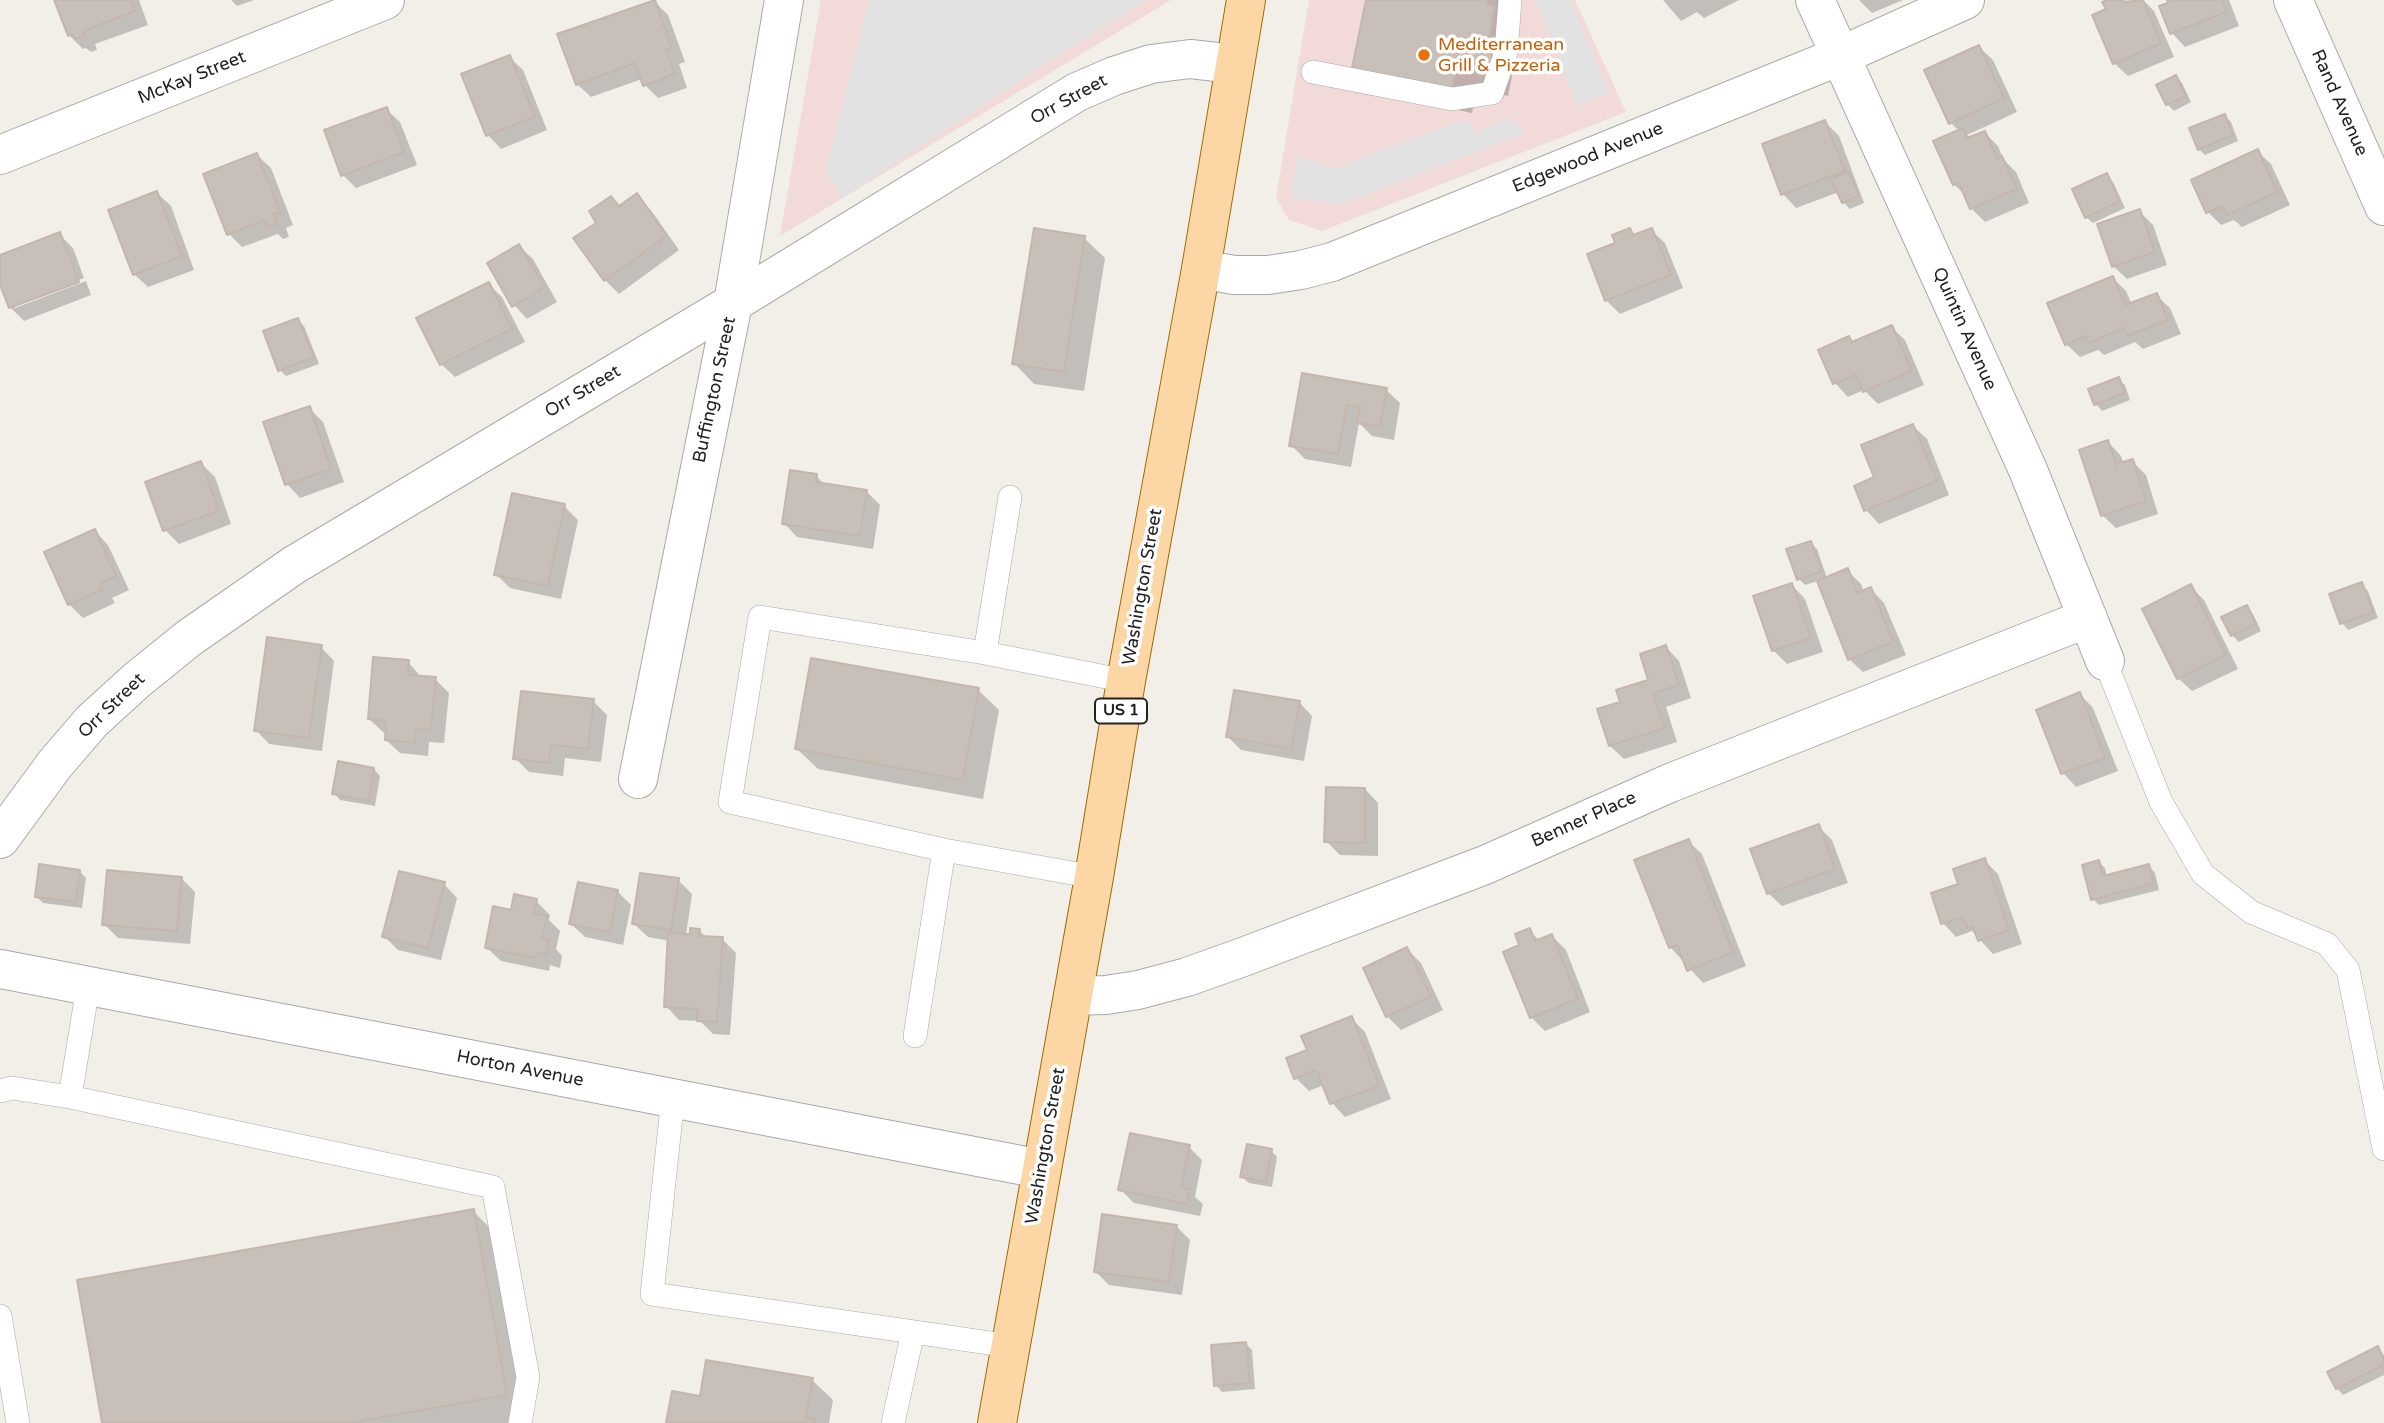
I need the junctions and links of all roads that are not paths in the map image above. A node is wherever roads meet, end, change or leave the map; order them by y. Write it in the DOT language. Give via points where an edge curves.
graph roads {
  1 [pos="385,0"];
  2 [pos="784,0"];
  3 [pos="1246,0"];
  4 [pos="1510,0"];
  5 [pos="1815,0"];
  6 [pos="1965,0"];
  7 [pos="2293,0"];
  8 [pos="1840,56"];
  9 [pos="1235,64"];
  10 [pos="1313,72"];
  11 [pos="0,155"];
  12 [pos="2384,205"];
  13 [pos="1201,269"];
  14 [pos="733,303"];
  15 [pos="1010,498"];
  16 [pos="2088,618"];
  17 [pos="985,653"];
  18 [pos="2105,662"];
  19 [pos="1126,681"];
  20 [pos="638,779"];
  21 [pos="0,839"];
  22 [pos="944,850"];
  23 [pos="1094,877"];
  24 [pos="0,969"];
  25 [pos="88,986"];
  26 [pos="1073,996"];
  27 [pos="915,1036"];
  28 [pos="0,1091"];
  29 [pos="70,1097"];
  30 [pos="673,1098"];
  31 [pos="2384,1149"];
  32 [pos="1041,1169"];
  33 [pos="0,1317"];
  34 [pos="914,1332"];
  35 [pos="1010,1346"];
  36 [pos="18,1423"];
  37 [pos="520,1423"];
  38 [pos="893,1423"];
  39 [pos="997,1423"];
  1 -- 11 [label="street, McKay Street"];
  2 -- 14 [label="street, Buffington Street"];
  3 -- 9 [label="main road, Washington Street / US 1"];
  4 -- 10 [label="lane" via="1506,52 1492,93 1452,99"];
  5 -- 8 [label="street, Quintin Avenue"];
  6 -- 8 [label="street, Edgewood Avenue"];
  7 -- 12 [label="street, Rand Avenue"];
  8 -- 13 [label="street, Edgewood Avenue" via="1332,262 1268,275"];
  8 -- 16 [label="street, Quintin Avenue" via="2028,470"];
  9 -- 13 [label="main road, Washington Street / US 1"];
  9 -- 14 [label="street, Orr Street" via="1190,59 1151,64 1077,92"];
  13 -- 19 [label="main road, Washington Street / US 1"];
  14 -- 20 [label="street, Buffington Street"];
  14 -- 21 [label="street, Orr Street" via="293,565 220,615 93,721"];
  15 -- 17 [label="lane"];
  16 -- 18 [label="street, Quintin Avenue"];
  16 -- 26 [label="street, Benner Place" via="1670,783 1485,865 1255,953 1138,990"];
  17 -- 19 [label="lane"];
  17 -- 22 [label="lane" via="760,617 730,802"];
  18 -- 31 [label="lane" via="2161,803 2203,874 2251,912 2327,944 2348,970"];
  19 -- 23 [label="main road, Washington Street / US 1"];
  22 -- 23 [label="lane"];
  22 -- 27 [label="lane"];
  23 -- 26 [label="main road, Washington Street / US 1"];
  24 -- 25 [label="street, Horton Avenue"];
  25 -- 29 [label="lane"];
  25 -- 30 [label="street, Horton Avenue"];
  26 -- 32 [label="main road, Washington Street / US 1"];
  28 -- 29 [label="lane" via="12,1088"];
  29 -- 37 [label="lane" via="494,1187 528,1377"];
  30 -- 32 [label="street, Horton Avenue"];
  30 -- 34 [label="lane" via="652,1294"];
  32 -- 35 [label="main road, Washington Street / US 1"];
  33 -- 36 [label="lane"];
  34 -- 35 [label="lane"];
  34 -- 38 [label="lane"];
  35 -- 39 [label="main road, Washington Street / US 1"];
}
